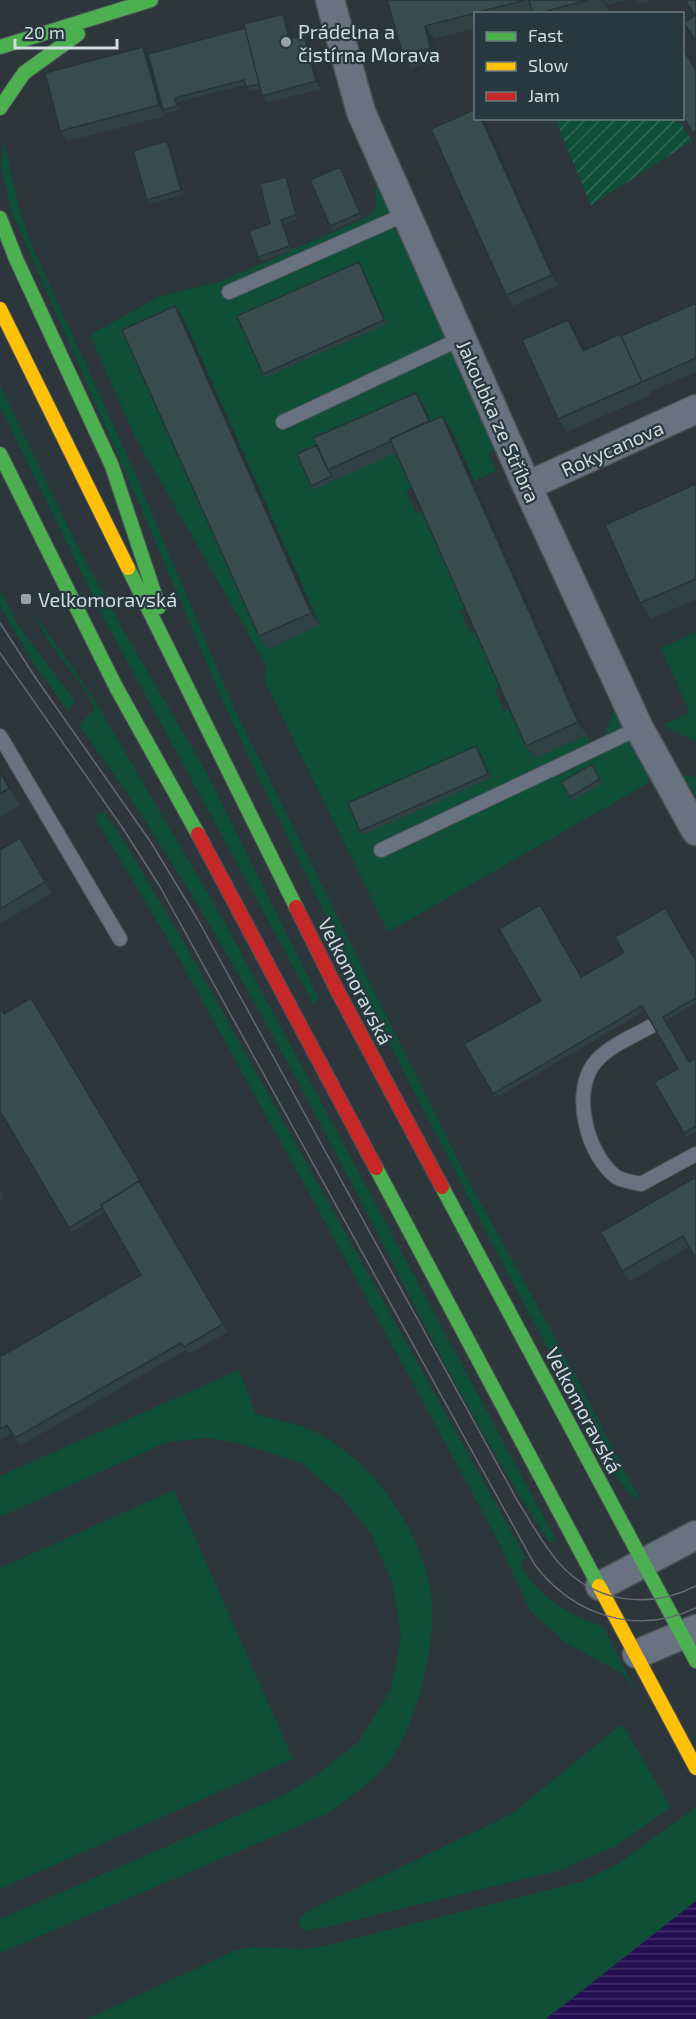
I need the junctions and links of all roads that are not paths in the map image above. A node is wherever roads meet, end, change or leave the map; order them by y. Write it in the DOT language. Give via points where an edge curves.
graph roads {
  1 [pos="150,0"];
  2 [pos="330,0"];
  3 [pos="84,3"];
  4 [pos="117,8"];
  5 [pos="0,46"];
  6 [pos="0,108"];
  7 [pos="406,214"];
  8 [pos="0,218"];
  9 [pos="229,292"];
  10 [pos="0,309"];
  11 [pos="462,338"];
  12 [pos="696,409"];
  13 [pos="283,422"];
  14 [pos="0,454"];
  15 [pos="527,486"];
  16 [pos="177,663"];
  17 [pos="639,728"];
  18 [pos="0,736"];
  19 [pos="696,831"];
  20 [pos="381,849"];
  21 [pos="120,939"];
  22 [pos="653,1025"];
  23 [pos="696,1154"];
  24 [pos="696,1535"];
  25 [pos="644,1563"];
  26 [pos="600,1586"];
  27 [pos="689,1632"];
  28 [pos="637,1654"];
  29 [pos="696,1661"];
  30 [pos="696,1768"];
  1 -- 4 [label="main road"];
  2 -- 7 [label="street, Jakoubka ze Stříbra" via="361,112"];
  3 -- 4 [label="main road"];
  4 -- 5 [label="main road"];
  4 -- 6 [label="main road" via="30,65 16,79"];
  7 -- 9 [label="lane"];
  7 -- 11 [label="street, Jakoubka ze Stříbra"];
  8 -- 16 [label="main road" via="112,466"];
  10 -- 16 [label="main road, Velkomoravská"];
  11 -- 13 [label="lane"];
  11 -- 15 [label="street, Jakoubka ze Stříbra"];
  12 -- 15 [label="street, Rokycanova"];
  14 -- 26 [label="main road" via="111,678"];
  15 -- 17 [label="street, Jakoubka ze Stříbra"];
  16 -- 25 [label="main road, Velkomoravská" via="338,992"];
  17 -- 19 [label="street, Jakoubka ze Stříbra"];
  17 -- 20 [label="lane"];
  18 -- 21 [label="lane"];
  22 -- 23 [label="lane" via="601,1056 590,1071 583,1112 590,1138 603,1163 616,1177 641,1184"];
  24 -- 25 [label="street"];
  25 -- 26 [label="street"];
  25 -- 27 [label="main road, Velkomoravská"];
  26 -- 28 [label="main road"];
  27 -- 28 [label="street"];
  27 -- 29 [label="main road, Velkomoravská"];
  28 -- 30 [label="main road"];
}
